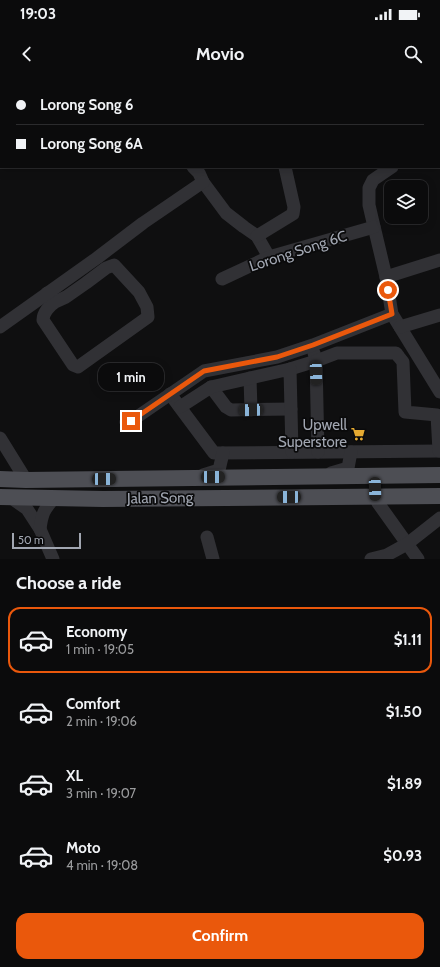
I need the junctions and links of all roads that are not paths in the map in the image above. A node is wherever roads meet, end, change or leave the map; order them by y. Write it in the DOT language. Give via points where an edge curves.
graph roads {
  1 [pos="194,168"];
  2 [pos="285,168"];
  3 [pos="391,168"];
  4 [pos="203,182"];
  5 [pos="374,227"];
  6 [pos="257,236"];
  7 [pos="269,257"];
  8 [pos="440,260"];
  9 [pos="386,277"];
  10 [pos="222,278"];
  11 [pos="51,297"];
  12 [pos="392,314"];
  13 [pos="440,315"];
  14 [pos="0,327"];
  15 [pos="400,328"];
  16 [pos="313,345"];
  17 [pos="316,361"];
  18 [pos="290,369"];
  19 [pos="250,378"];
  20 [pos="436,378"];
  21 [pos="211,387"];
  22 [pos="440,392"];
  23 [pos="170,394"];
  24 [pos="180,406"];
  25 [pos="291,409"];
  26 [pos="251,410"];
  27 [pos="126,422"];
  28 [pos="0,438"];
  29 [pos="439,451"];
  30 [pos="292,452"];
  31 [pos="318,452"];
  32 [pos="351,452"];
  33 [pos="223,453"];
  34 [pos="440,475"];
  35 [pos="357,476"];
  36 [pos="198,477"];
  37 [pos="318,477"];
  38 [pos="0,479"];
  39 [pos="26,480"];
  40 [pos="440,496"];
  41 [pos="5,497"];
  42 [pos="375,497"];
  43 [pos="54,498"];
  44 [pos="440,518"];
  45 [pos="40,528"];
  46 [pos="207,538"];
  47 [pos="407,544"];
  48 [pos="53,559"];
  49 [pos="213,559"];
  50 [pos="371,559"];
  51 [pos="418,559"];
  1 -- 4 [label="street"];
  2 -- 6 [label="street" via="294,207 293,214"];
  3 -- 5 [label="street" via="373,180 369,188 369,205"];
  4 -- 6 [label="street" via="226,213"];
  4 -- 11 [label="street" via="143,223"];
  5 -- 7 [label="street, Lorong Song 6C"];
  5 -- 9 [label="street"];
  6 -- 7 [label="street"];
  7 -- 10 [label="street, Lorong Song 6C"];
  8 -- 9 [label="street"];
  9 -- 12 [label="street"];
  11 -- 11 [label="street" via="43,320 74,365 78,367 148,318 148,306 139,292 114,265 66,297"];
  11 -- 14 [label="street"];
  12 -- 15 [label="street"];
  12 -- 16 [label="street"];
  13 -- 15 [label="street"];
  15 -- 20 [label="street"];
  16 -- 17 [label="street"];
  16 -- 23 [label="street" via="277,357 204,371"];
  17 -- 18 [label="street"];
  17 -- 29 [label="street" via="337,353 396,353 402,362 405,412 437,415"];
  17 -- 31 [label="street"];
  18 -- 19 [label="street"];
  18 -- 25 [label="street"];
  19 -- 21 [label="street"];
  19 -- 26 [label="street"];
  20 -- 22 [label="street"];
  21 -- 24 [label="street"];
  21 -- 26 [label="street" via="231,410"];
  23 -- 24 [label="street"];
  23 -- 27 [label="street"];
  24 -- 33 [label="street" via="214,453"];
  25 -- 26 [label="street"];
  25 -- 30 [label="street"];
  28 -- 39 [label="street"];
  29 -- 32 [label="street"];
  30 -- 31 [label="street"];
  30 -- 33 [label="street"];
  31 -- 32 [label="street"];
  32 -- 37 [label="street" via="348,468"];
  33 -- 36 [label="street" via="219,470"];
  34 -- 35 [label="main road, Jalan Song"];
  35 -- 37 [label="main road, Jalan Song"];
  35 -- 42 [label="main road" via="372,485"];
  36 -- 37 [label="main road, Jalan Song"];
  36 -- 39 [label="main road, Jalan Song"];
  38 -- 39 [label="main road, Jalan Song"];
  40 -- 42 [label="main road, Jalan Song"];
  41 -- 43 [label="main road, Jalan Song"];
  41 -- 45 [label="street" via="27,509"];
  42 -- 43 [label="main road, Jalan Song"];
  42 -- 47 [label="street"];
  43 -- 45 [label="street" via="45,509"];
  44 -- 47 [label="street"];
  45 -- 48 [label="street"];
  46 -- 49 [label="street"];
  47 -- 50 [label="street" via="387,555"];
  47 -- 51 [label="street"];
}
